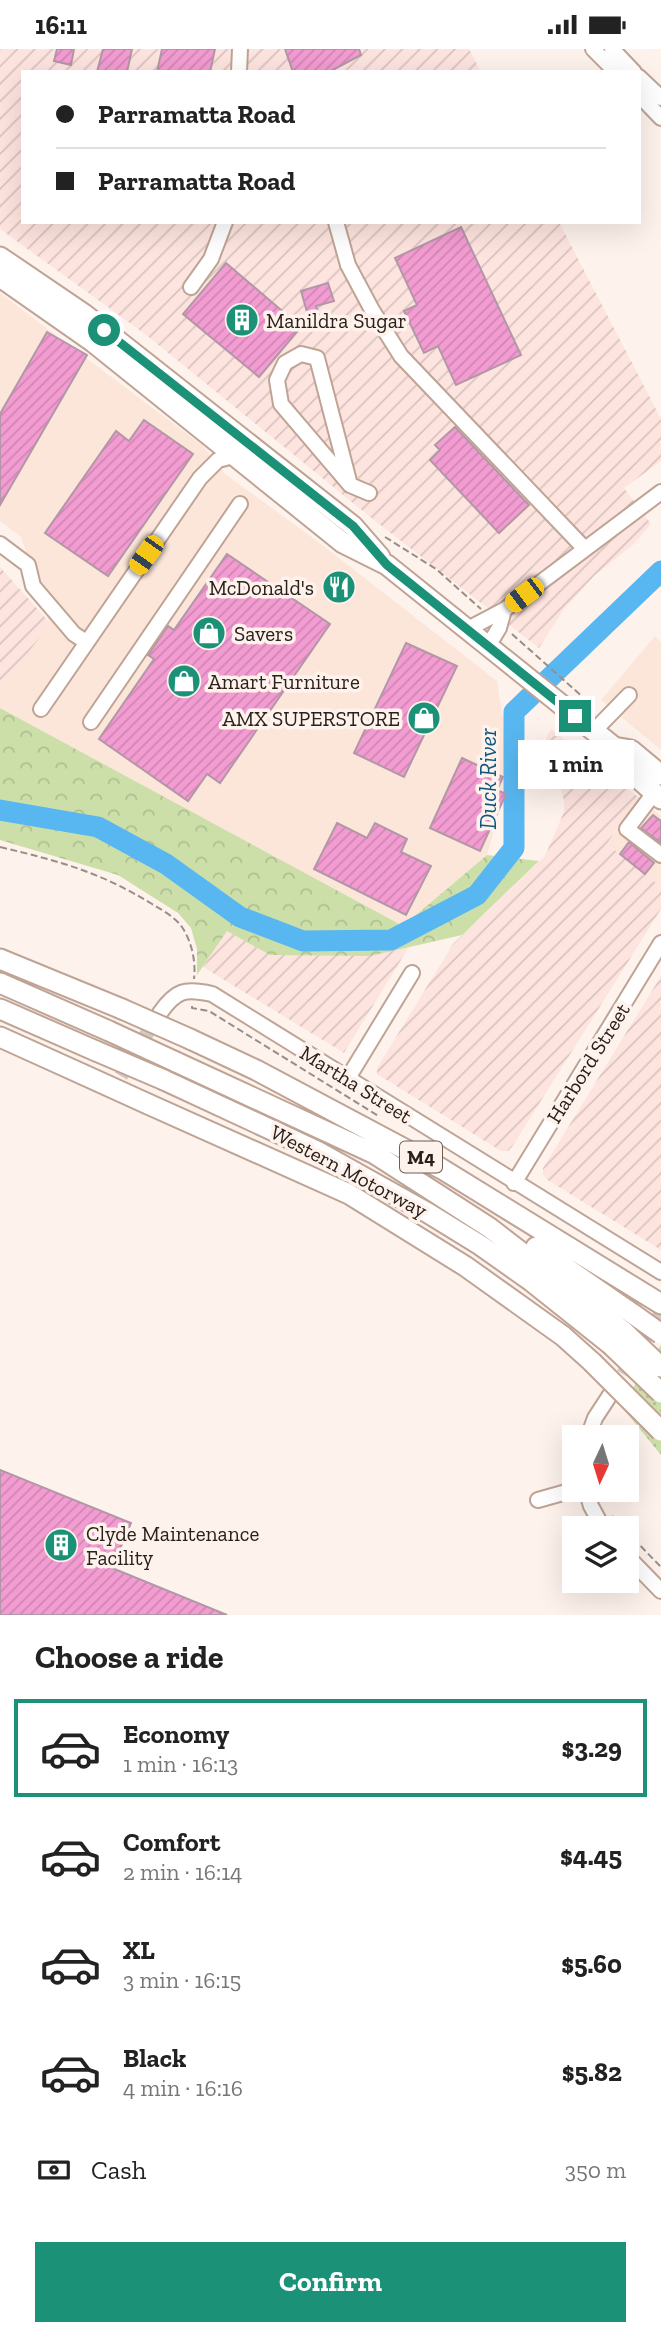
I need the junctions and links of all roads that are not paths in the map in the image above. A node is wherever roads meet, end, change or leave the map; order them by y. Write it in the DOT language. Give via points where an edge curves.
graph roads {
  1 [pos="240,49"];
  2 [pos="593,49"];
  3 [pos="612,49"];
  4 [pos="239,70"];
  5 [pos="614,70"];
  6 [pos="632,70"];
  7 [pos="641,79"];
  8 [pos="641,97"];
  9 [pos="661,98"];
  10 [pos="661,118"];
  11 [pos="224,224"];
  12 [pos="337,224"];
  13 [pos="0,257"];
  14 [pos="0,277"];
  15 [pos="191,286"];
  16 [pos="233,456"];
  17 [pos="350,485"];
  18 [pos="661,492"];
  19 [pos="369,493"];
  20 [pos="240,505"];
  21 [pos="0,544"];
  22 [pos="585,549"];
  23 [pos="387,565"];
  24 [pos="504,610"];
  25 [pos="468,629"];
  26 [pos="86,642"];
  27 [pos="488,646"];
  28 [pos="629,695"];
  29 [pos="41,709"];
  30 [pos="91,722"];
  31 [pos="593,731"];
  32 [pos="659,789"];
  33 [pos="661,855"];
  34 [pos="661,943"];
  35 [pos="0,959"];
  36 [pos="412,973"];
  37 [pos="0,983"];
  38 [pos="0,1009"];
  39 [pos="160,1013"];
  40 [pos="0,1037"];
  41 [pos="348,1078"];
  42 [pos="375,1154"];
  43 [pos="514,1183"];
  44 [pos="661,1272"];
  45 [pos="661,1304"];
  46 [pos="661,1334"];
  47 [pos="616,1337"];
  48 [pos="661,1367"];
  49 [pos="661,1393"];
  50 [pos="610,1395"];
  51 [pos="592,1425"];
  52 [pos="661,1431"];
  53 [pos="562,1493"];
  54 [pos="538,1500"];
  55 [pos="639,1568"];
  56 [pos="661,1591"];
  1 -- 4 [label="street"];
  2 -- 5 [label="street"];
  3 -- 6 [label="street"];
  7 -- 9 [label="street"];
  8 -- 10 [label="street"];
  11 -- 15 [label="street" via="211,259"];
  12 -- 22 [label="street" via="348,265 401,356"];
  13 -- 23 [label="highway" via="83,314 353,526"];
  14 -- 16 [label="highway" via="93,342"];
  16 -- 23 [label="highway" via="343,543"];
  16 -- 26 [label="street" via="218,460 200,478"];
  17 -- 17 [label="street" via="281,404 277,380 285,363 300,354 317,358"];
  17 -- 19 [label="street"];
  18 -- 22 [label="street"];
  20 -- 30 [label="street"];
  21 -- 26 [label="street" via="28,565 33,586"];
  22 -- 24 [label="street"];
  23 -- 25 [label="highway"];
  24 -- 25 [label="street"];
  24 -- 27 [label="street"];
  25 -- 27 [label="highway"];
  26 -- 29 [label="street"];
  27 -- 31 [label="highway"];
  28 -- 31 [label="street"];
  31 -- 32 [label="highway" via="614,747 621,764"];
  32 -- 33 [label="street" via="627,829"];
  34 -- 43 [label="street, Harbord Street"];
  35 -- 45 [label="highway, M4, bridge" via="190,1039 384,1136"];
  36 -- 41 [label="street"];
  37 -- 42 [label="highway, Western Motorway / M4, bridge"];
  38 -- 47 [label="highway, Western Motorway / M4, bridge" via="317,1150 480,1245"];
  39 -- 41 [label="street, Martha Street" via="174,995 212,994"];
  40 -- 52 [label="highway, bridge" via="349,1194 465,1266 563,1336"];
  41 -- 43 [label="street, Martha Street"];
  42 -- 46 [label="highway, bridge" via="463,1200"];
  42 -- 47 [label="highway, Western Motorway / M4" via="490,1228"];
  43 -- 44 [label="street, Martha Street"];
  47 -- 48 [label="highway, Western Motorway / M4, bridge"];
  47 -- 49 [label="highway, Western Motorway / M4, bridge"];
  50 -- 51 [label="street"];
  53 -- 54 [label="street"];
  55 -- 56 [label="street"];
}
